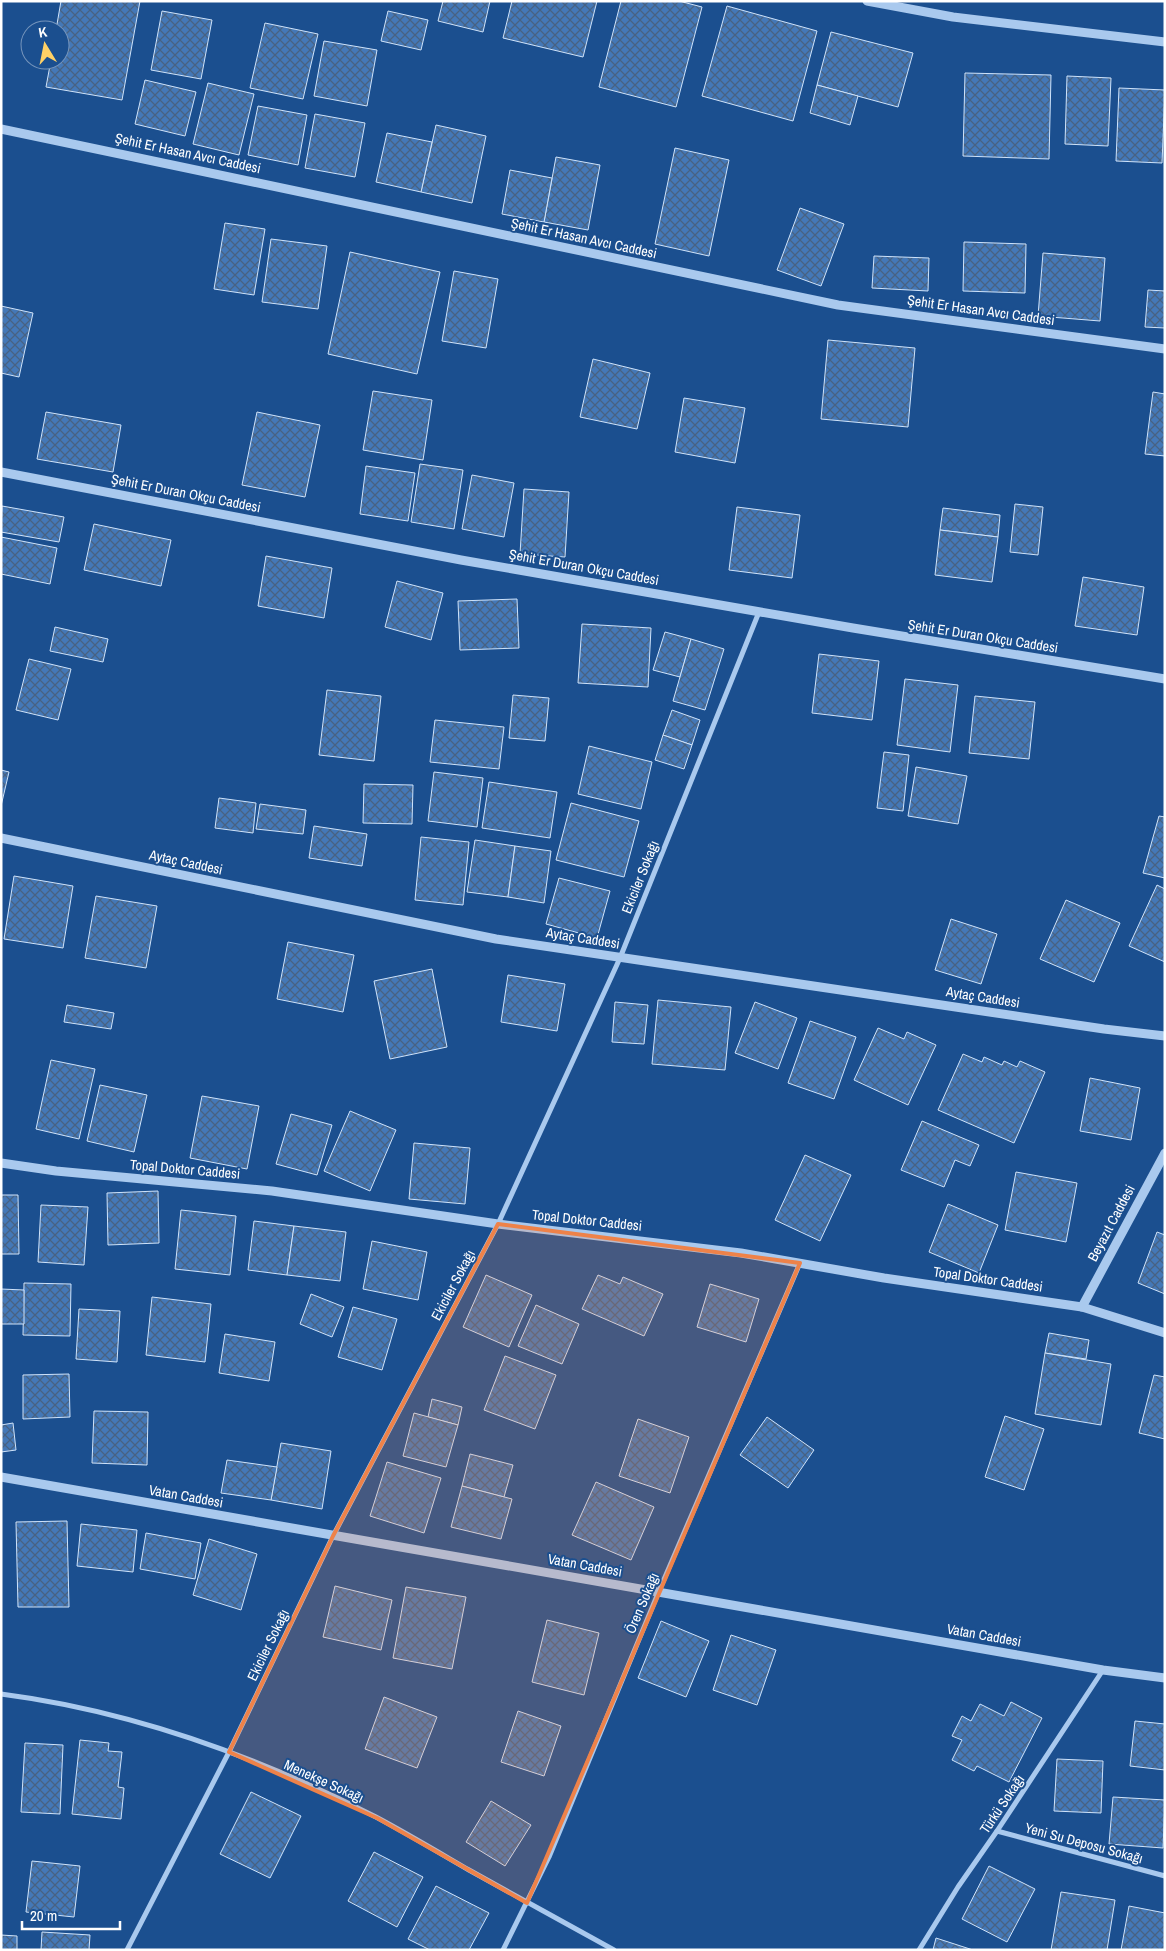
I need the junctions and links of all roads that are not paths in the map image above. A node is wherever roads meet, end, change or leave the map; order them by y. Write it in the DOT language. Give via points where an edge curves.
graph roads {
  1 [pos="867,1"];
  2 [pos="1165,42"];
  3 [pos="1,129"];
  4 [pos="1165,349"];
  5 [pos="1,472"];
  6 [pos="759,612"];
  7 [pos="1165,679"];
  8 [pos="1,838"];
  9 [pos="620,958"];
  10 [pos="1165,1036"];
  11 [pos="1165,1154"];
  12 [pos="1,1163"];
  13 [pos="498,1224"];
  14 [pos="800,1263"];
  15 [pos="1082,1307"];
  16 [pos="1165,1333"];
  17 [pos="1,1477"];
  18 [pos="333,1536"];
  19 [pos="659,1591"];
  20 [pos="1103,1670"];
  21 [pos="1165,1678"];
  22 [pos="1,1694"];
  23 [pos="229,1752"];
  24 [pos="998,1831"];
  25 [pos="1165,1876"];
  26 [pos="527,1903"];
  27 [pos="127,1950"];
  28 [pos="503,1950"];
  29 [pos="614,1950"];
  30 [pos="919,1950"];
  1 -- 2 [label="street" via="953,17"];
  3 -- 4 [label="street, Şehit Er Hasan Avcı Caddesi" via="838,305"];
  5 -- 6 [label="street, Şehit Er Duran Okçu Caddesi" via="461,560"];
  6 -- 7 [label="street, Şehit Er Duran Okçu Caddesi"];
  6 -- 9 [label="street, Ekiciler Sokağı"];
  8 -- 9 [label="street, Aytaç Caddesi" via="487,937"];
  9 -- 10 [label="street, Aytaç Caddesi"];
  9 -- 13 [label="street, Ekiciler Sokağı"];
  11 -- 15 [label="street, Beyazıt Caddesi"];
  12 -- 13 [label="street, Topal Doktor Caddesi" via="272,1191"];
  13 -- 14 [label="street, Topal Doktor Caddesi"];
  13 -- 18 [label="street, Ekiciler Sokağı"];
  14 -- 15 [label="street, Topal Doktor Caddesi"];
  14 -- 19 [label="street, Ören Sokağı"];
  15 -- 16 [label="street, Topal Doktor Caddesi"];
  17 -- 18 [label="street, Vatan Caddesi"];
  18 -- 19 [label="street, Vatan Caddesi"];
  18 -- 23 [label="street, Ekiciler Sokağı"];
  19 -- 20 [label="street, Vatan Caddesi"];
  19 -- 26 [label="street, Ören Sokağı"];
  20 -- 21 [label="street, Vatan Caddesi"];
  20 -- 24 [label="street, Türkü Sokağı"];
  22 -- 23 [label="street, Menekşe Sokağı" via="138,1721"];
  23 -- 26 [label="street, Menekşe Sokağı" via="312,1786 377,1818"];
  23 -- 27 [label="street, Ekiciler Sokağı"];
  24 -- 25 [label="street, Yeni Su Deposu Sokağı"];
  24 -- 30 [label="street, Türkü Sokağı"];
  26 -- 28 [label="street, Ören Sokağı"];
  26 -- 29 [label="street, Menekşe Sokağı"];
}
